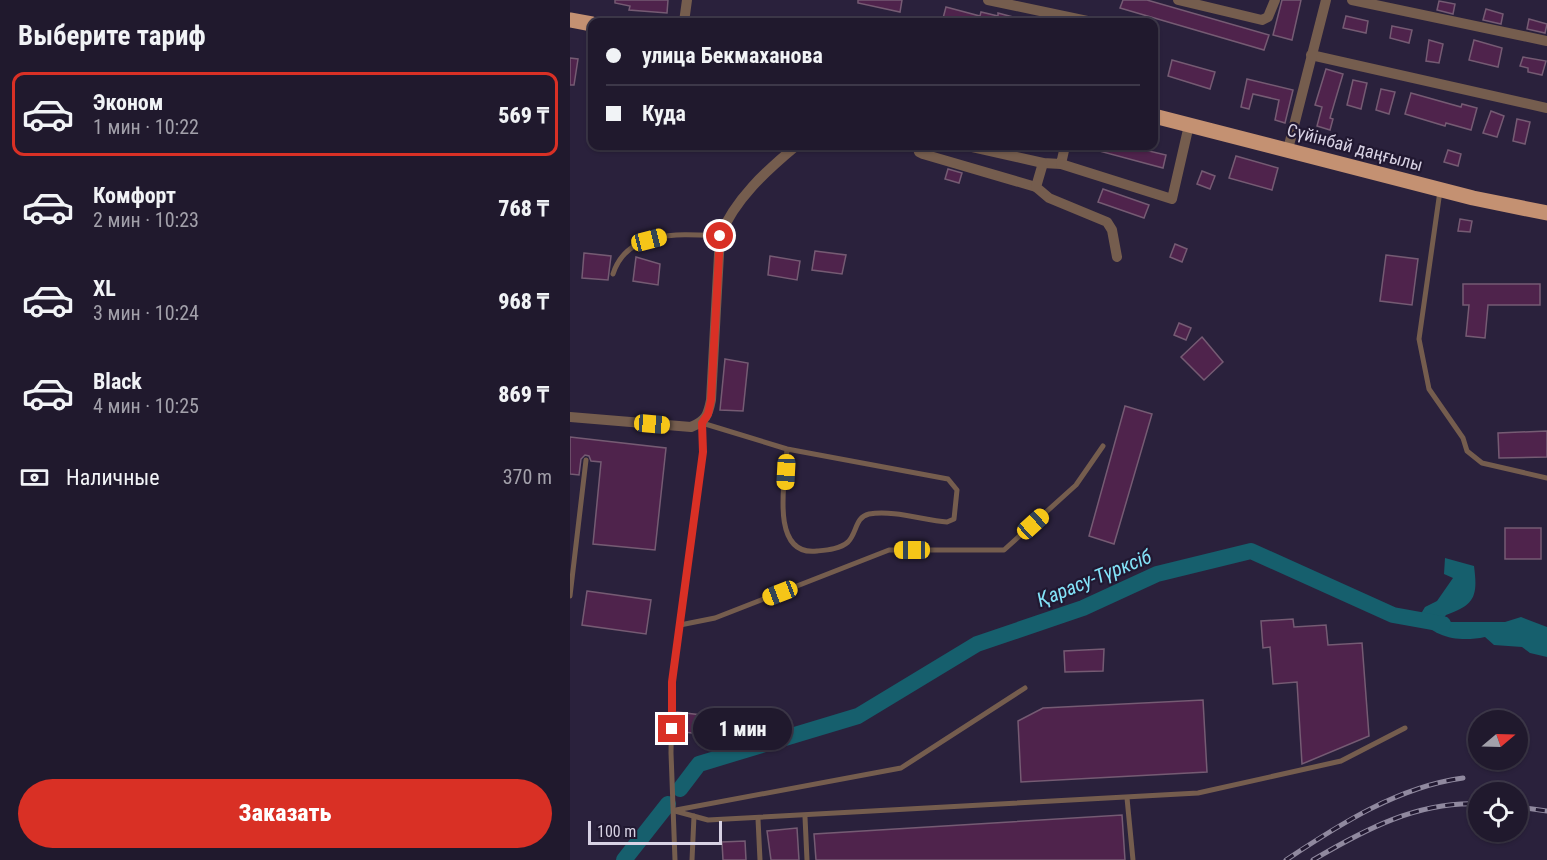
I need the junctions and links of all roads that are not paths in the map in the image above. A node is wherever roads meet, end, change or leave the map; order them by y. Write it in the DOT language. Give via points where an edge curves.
graph roads {
  1 [pos="687,0"];
  2 [pos="988,0"];
  3 [pos="1178,0"];
  4 [pos="1275,0"];
  5 [pos="1326,0"];
  6 [pos="1352,0"];
  7 [pos="685,18"];
  8 [pos="1073,18"];
  9 [pos="570,20"];
  10 [pos="588,23"];
  11 [pos="1547,41"];
  12 [pos="1311,55"];
  13 [pos="1547,108"];
  14 [pos="1158,117"];
  15 [pos="1189,125"];
  16 [pos="1288,149"];
  17 [pos="791,150"];
  18 [pos="918,150"];
  19 [pos="985,150"];
  20 [pos="1064,150"];
  21 [pos="1043,164"];
  22 [pos="1061,164"];
  23 [pos="1036,187"];
  24 [pos="1440,189"];
  25 [pos="1547,213"];
  26 [pos="720,236"];
  27 [pos="1117,257"];
  28 [pos="613,274"];
  29 [pos="570,417"];
  30 [pos="702,423"];
  31 [pos="1103,446"];
  32 [pos="787,448"];
  33 [pos="586,460"];
  34 [pos="1547,478"];
  35 [pos="570,596"];
  36 [pos="680,625"];
  37 [pos="1026,688"];
  38 [pos="1405,728"];
  39 [pos="1128,798"];
  40 [pos="675,810"];
  41 [pos="694,816"];
  42 [pos="805,817"];
  43 [pos="758,819"];
  44 [pos="675,860"];
  45 [pos="692,860"];
  46 [pos="760,860"];
  47 [pos="807,860"];
  48 [pos="1133,860"];
  1 -- 7 [label="street"];
  2 -- 8 [label="street"];
  3 -- 4 [label="street" via="1262,20 1268,17"];
  5 -- 12 [label="street"];
  6 -- 11 [label="street"];
  9 -- 10 [label="main road"];
  12 -- 13 [label="street"];
  12 -- 16 [label="street"];
  14 -- 15 [label="main road, Сүйінбай даңғылы"];
  15 -- 16 [label="main road, Сүйінбай даңғылы"];
  15 -- 22 [label="street" via="1172,199"];
  16 -- 24 [label="main road, Сүйінбай даңғылы"];
  17 -- 26 [label="street" via="728,215"];
  18 -- 23 [label="street"];
  19 -- 21 [label="street"];
  20 -- 22 [label="street"];
  21 -- 22 [label="street"];
  21 -- 23 [label="street"];
  23 -- 27 [label="street" via="1049,198 1107,222"];
  24 -- 25 [label="main road, Сүйінбай даңғылы"];
  24 -- 34 [label="lane" via="1419,339 1430,389 1463,438 1467,451 1482,463"];
  26 -- 28 [label="lane" via="674,234 649,240 626,250"];
  26 -- 30 [label="street" via="711,400"];
  29 -- 30 [label="street" via="691,427"];
  30 -- 32 [label="lane"];
  30 -- 36 [label="lane" via="703,452"];
  31 -- 36 [label="lane" via="1076,485 1004,550 889,550 715,618"];
  32 -- 32 [label="lane" via="783,518 788,538 797,548 814,552 838,548 848,542 856,524 867,514 947,522 954,519 957,490 948,479"];
  33 -- 35 [label="lane"];
  36 -- 40 [label="lane" via="672,682"];
  37 -- 40 [label="lane" via="901,768"];
  38 -- 39 [label="lane" via="1341,761 1198,793"];
  39 -- 42 [label="lane"];
  39 -- 48 [label="lane"];
  40 -- 41 [label="lane"];
  40 -- 44 [label="lane"];
  41 -- 43 [label="lane" via="708,820"];
  41 -- 45 [label="lane"];
  42 -- 43 [label="lane"];
  42 -- 47 [label="lane"];
  43 -- 46 [label="lane"];
}
